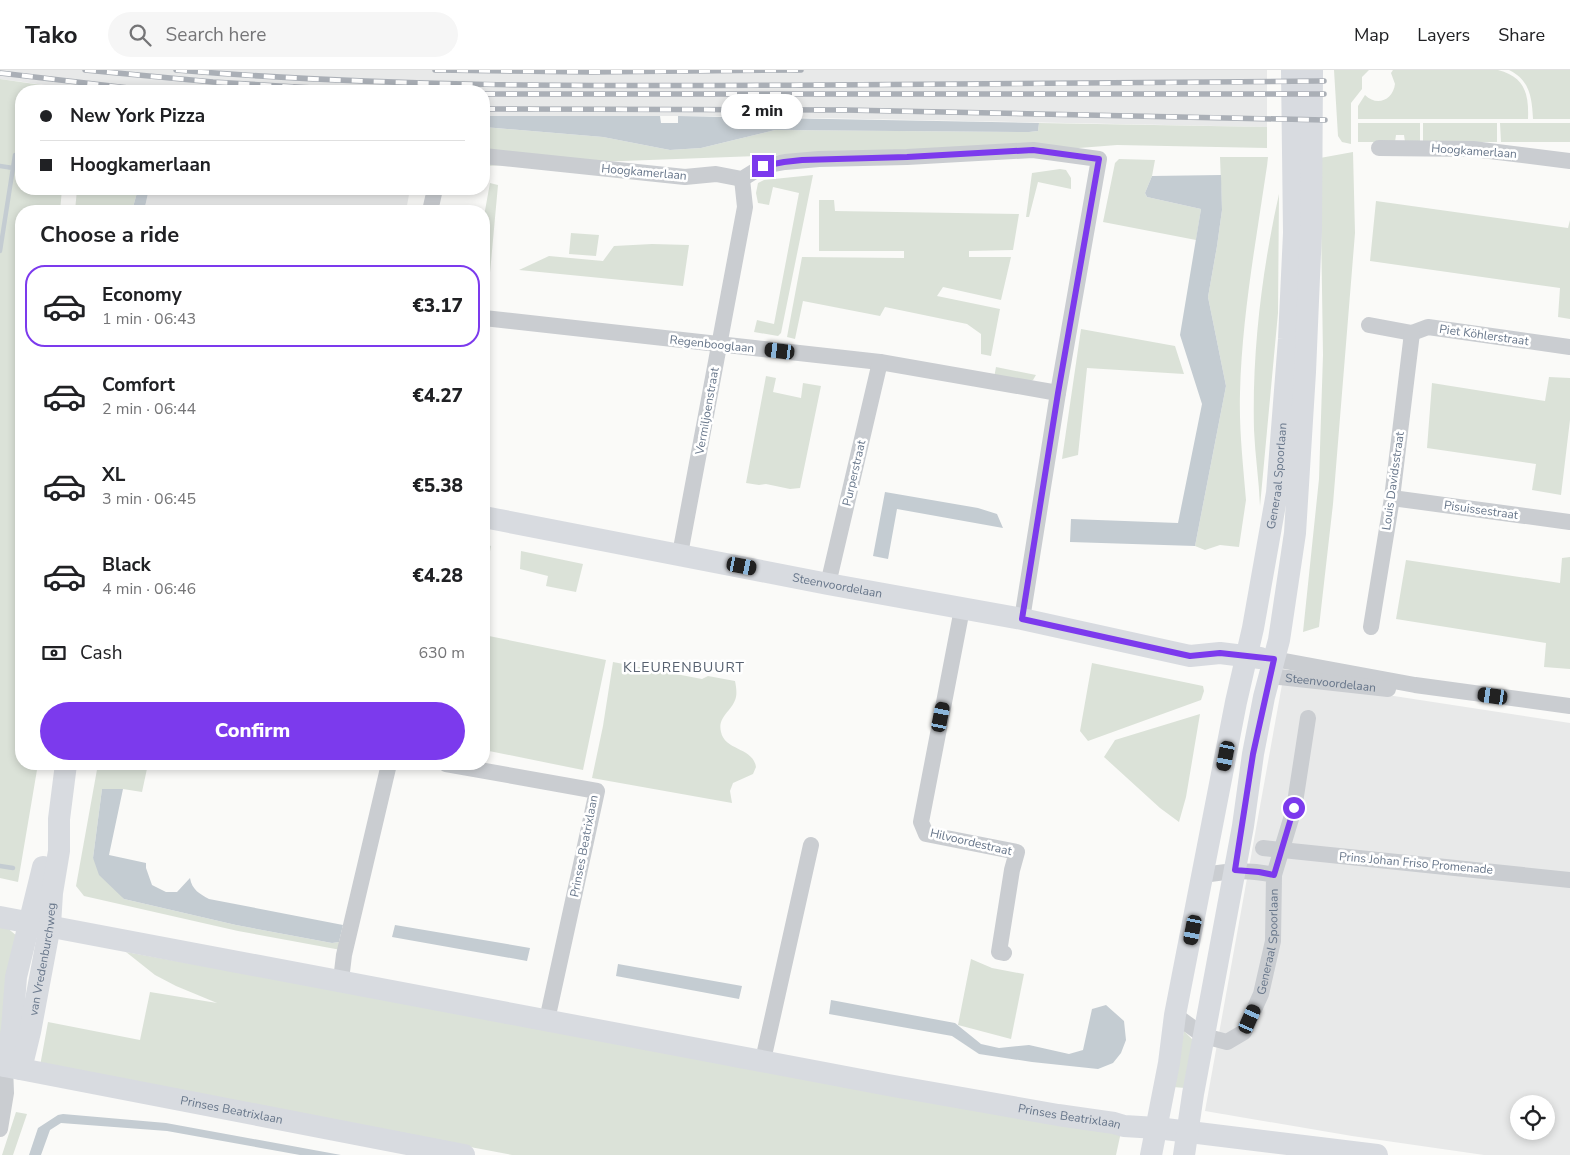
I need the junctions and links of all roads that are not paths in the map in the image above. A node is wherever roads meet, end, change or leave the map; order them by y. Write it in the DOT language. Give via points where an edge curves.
graph roads {
  1 [pos="1292,70"];
  2 [pos="1312,70"];
  3 [pos="1302,142"];
  4 [pos="1379,148"];
  5 [pos="490,157"];
  6 [pos="1570,161"];
  7 [pos="742,179"];
  8 [pos="490,319"];
  9 [pos="1369,325"];
  10 [pos="1412,333"];
  11 [pos="719,344"];
  12 [pos="1570,347"];
  13 [pos="880,362"];
  14 [pos="1058,393"];
  15 [pos="1392,498"];
  16 [pos="490,518"];
  17 [pos="1570,522"];
  18 [pos="680,554"];
  19 [pos="828,584"];
  20 [pos="962,609"];
  21 [pos="1022,619"];
  22 [pos="1371,628"];
  23 [pos="1245,664"];
  24 [pos="1272,668"];
  25 [pos="1570,706"];
  26 [pos="1308,718"];
  27 [pos="65,770"];
  28 [pos="388,770"];
  29 [pos="480,770"];
  30 [pos="811,845"];
  31 [pos="1263,848"];
  32 [pos="1282,850"];
  33 [pos="1235,870"];
  34 [pos="1274,875"];
  35 [pos="1203,876"];
  36 [pos="1570,880"];
  37 [pos="0,916"];
  38 [pos="39,924"];
  39 [pos="1004,953"];
  40 [pos="341,980"];
  41 [pos="1175,1015"];
  42 [pos="547,1020"];
  43 [pos="1204,1036"];
  44 [pos="763,1060"];
  45 [pos="9,1067"];
  46 [pos="1157,1128"];
  47 [pos="0,1129"];
  48 [pos="1188,1132"];
  49 [pos="464,1155"];
  50 [pos="1151,1155"];
  51 [pos="1184,1155"];
  52 [pos="1377,1155"];
  1 -- 3 [label="main road, Generaal Spoorlaan"];
  2 -- 3 [label="main road, Generaal Spoorlaan"];
  3 -- 23 [label="main road, Generaal Spoorlaan" via="1277,493"];
  3 -- 24 [label="main road, Generaal Spoorlaan" via="1311,230 1305,372 1295,533"];
  4 -- 6 [label="street, Hoogkamerlaan" via="1473,149"];
  5 -- 7 [label="street, Hoogkamerlaan" via="685,178 716,174"];
  7 -- 11 [label="street, Vermiljoenstraat" via="745,207"];
  7 -- 14 [label="street" via="763,166 819,160 1033,150 1099,159"];
  8 -- 11 [label="street, Regenbooglaan"];
  9 -- 10 [label="street, Piet Köhlerstraat"];
  10 -- 12 [label="street, Piet Köhlerstraat" via="1428,327"];
  10 -- 15 [label="street, Louis Davidsstraat"];
  11 -- 13 [label="street, Regenbooglaan"];
  11 -- 18 [label="street, Vermiljoenstraat"];
  13 -- 14 [label="street, Regenbooglaan"];
  13 -- 19 [label="street, Purperstraat"];
  14 -- 21 [label="street"];
  15 -- 17 [label="street, Pisuissestraat"];
  15 -- 22 [label="street, Louis Davidsstraat"];
  16 -- 18 [label="main road, Steenvoordelaan"];
  18 -- 19 [label="main road, Steenvoordelaan"];
  19 -- 20 [label="main road, Steenvoordelaan"];
  20 -- 21 [label="main road, Steenvoordelaan"];
  20 -- 39 [label="street, Hilvoordestraat" via="920,822 926,834 1017,852 999,952"];
  21 -- 23 [label="main road, Steenvoordelaan" via="1190,656 1220,653"];
  23 -- 24 [label="main road, Steenvoordelaan"];
  23 -- 35 [label="main road, Generaal Spoorlaan"];
  24 -- 25 [label="street, Steenvoordelaan"];
  24 -- 33 [label="main road, Generaal Spoorlaan" via="1253,754"];
  26 -- 32 [label="street" via="1294,808"];
  27 -- 38 [label="main road, van Vredenburchweg" via="52,893"];
  28 -- 40 [label="street"];
  29 -- 42 [label="street, Prinses Beatrixlaan" via="597,791"];
  30 -- 44 [label="street"];
  31 -- 32 [label="street, Prins Johan Friso Promenade"];
  32 -- 34 [label="street"];
  32 -- 36 [label="street, Prins Johan Friso Promenade"];
  33 -- 34 [label="street, Generaal Spoorlaan"];
  33 -- 35 [label="street, Generaal Spoorlaan"];
  33 -- 43 [label="main road, Generaal Spoorlaan"];
  34 -- 43 [label="street, Generaal Spoorlaan" via="1273,941 1261,994 1244,1032 1228,1042"];
  35 -- 41 [label="main road, Generaal Spoorlaan"];
  37 -- 38 [label="main road, Prinses Beatrixlaan"];
  38 -- 40 [label="main road, Prinses Beatrixlaan"];
  38 -- 45 [label="main road, van Vredenburchweg" via="30,1032"];
  40 -- 42 [label="main road, Prinses Beatrixlaan"];
  41 -- 43 [label="street, Generaal Spoorlaan"];
  41 -- 46 [label="main road, Generaal Spoorlaan"];
  42 -- 44 [label="main road, Prinses Beatrixlaan"];
  43 -- 48 [label="main road, Generaal Spoorlaan"];
  44 -- 46 [label="main road, Prinses Beatrixlaan" via="1058,1115"];
  45 -- 47 [label="street, van Vredenburchweg"];
  45 -- 49 [label="main road, Prinses Beatrixlaan"];
  46 -- 48 [label="main road, Prinses Beatrixlaan"];
  46 -- 50 [label="main road, Generaal Spoorlaan"];
  48 -- 51 [label="main road, Generaal Spoorlaan"];
  48 -- 52 [label="main road, Prinses Beatrixlaan"];
}
